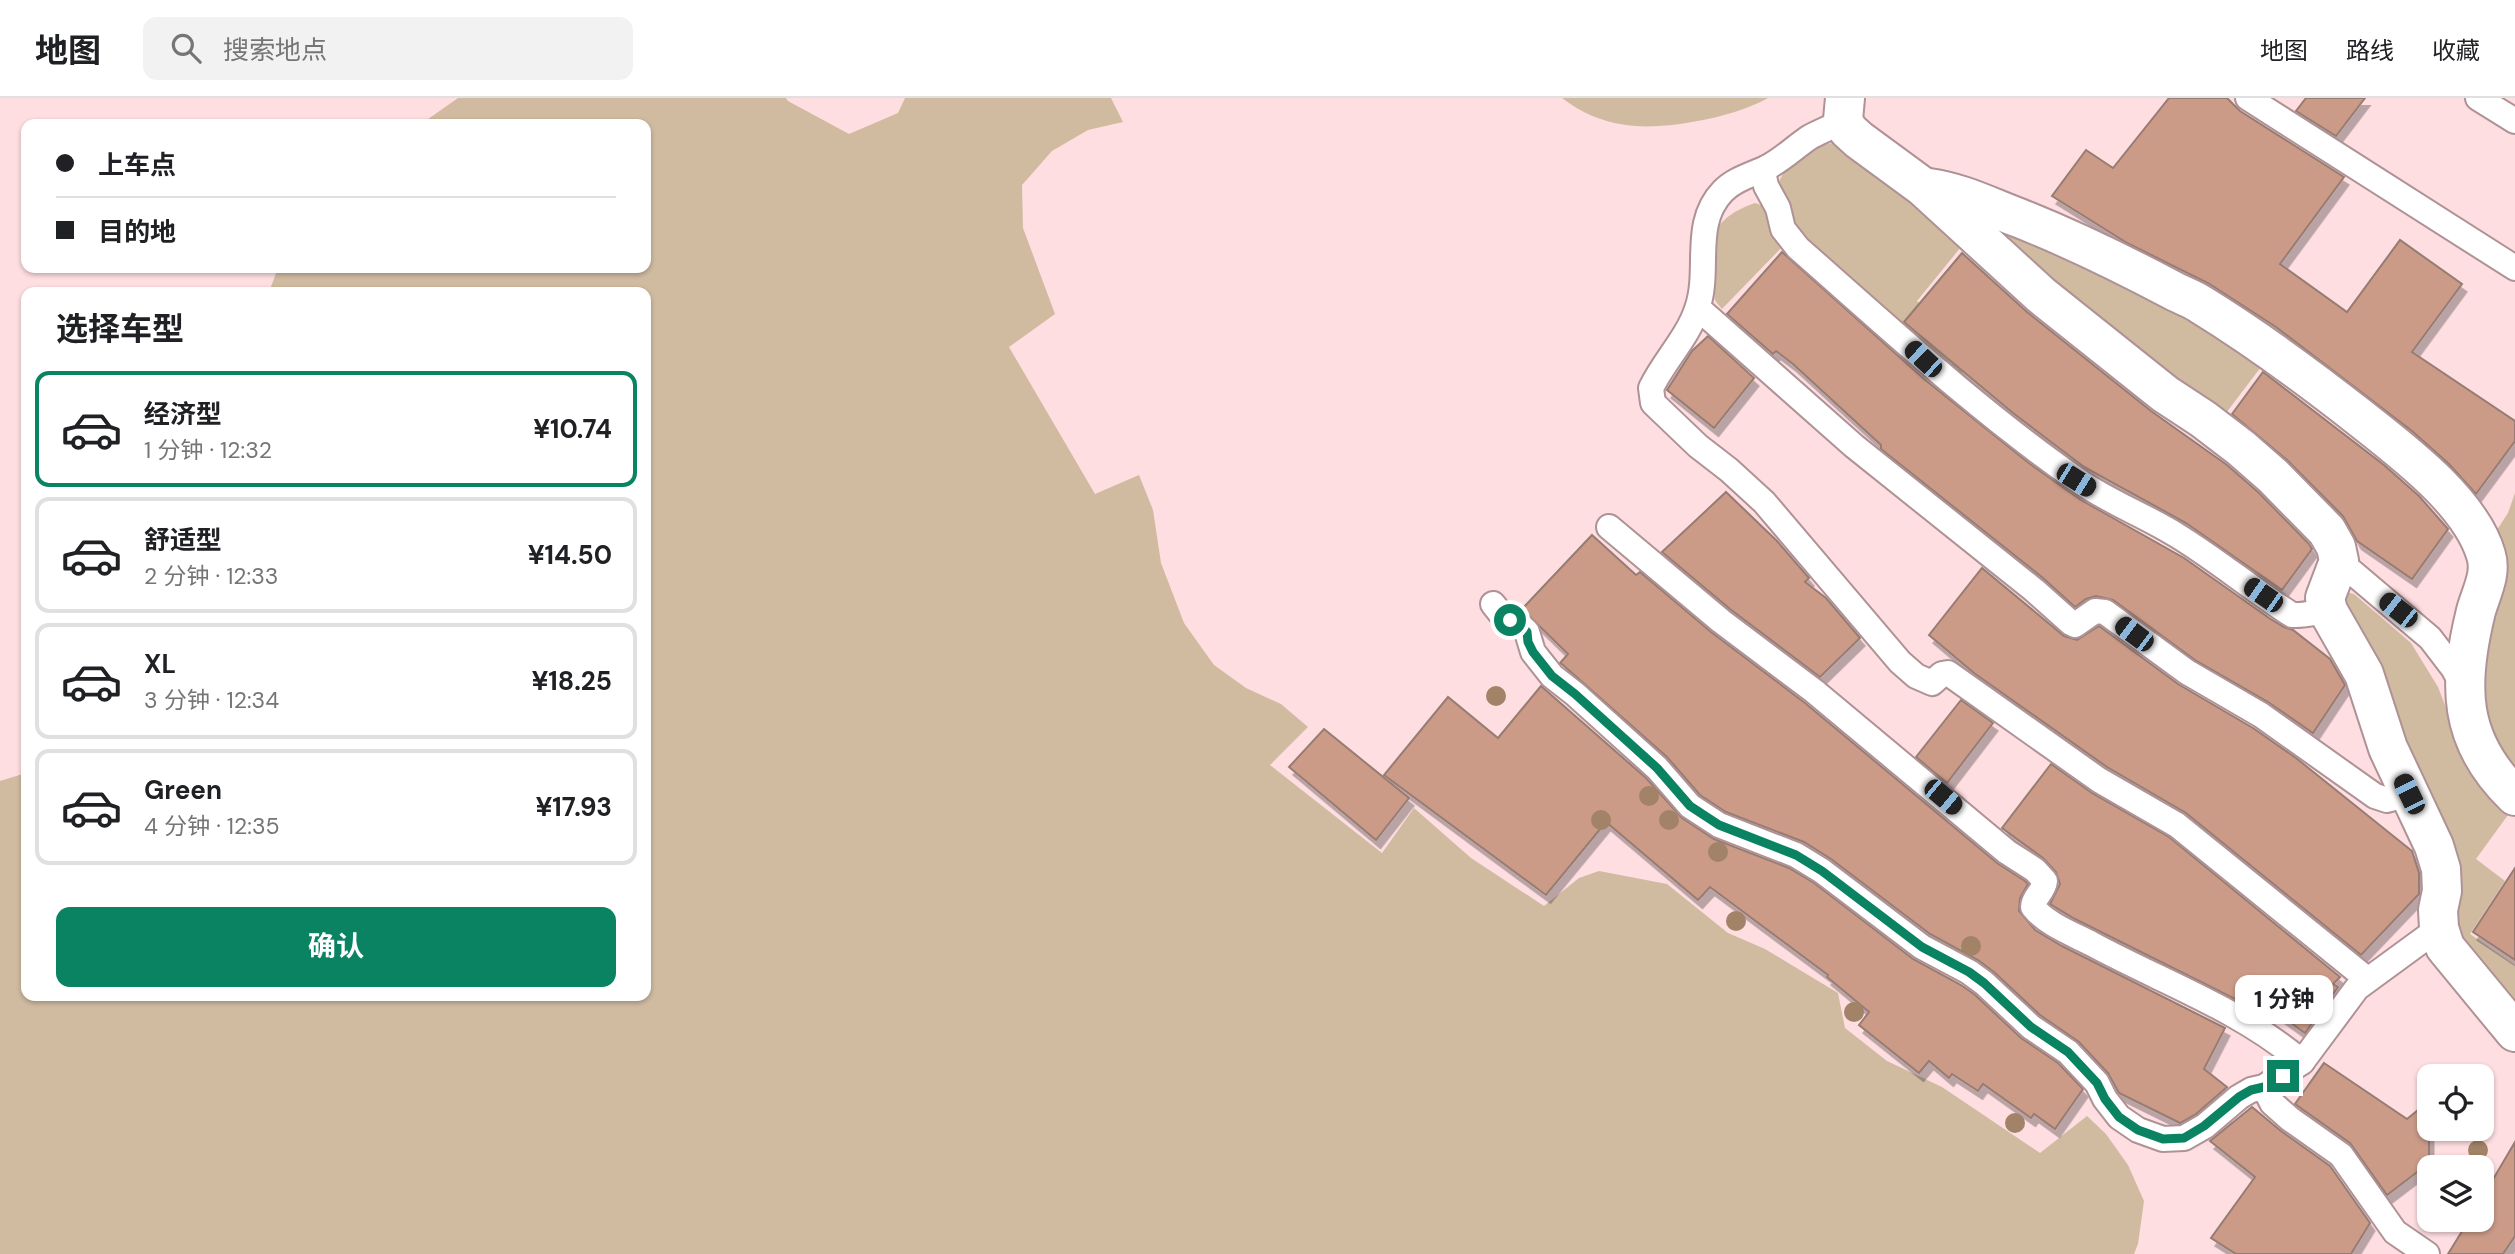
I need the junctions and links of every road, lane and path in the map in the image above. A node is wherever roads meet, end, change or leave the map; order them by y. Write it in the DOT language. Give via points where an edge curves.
graph roads {
  1 [pos="2248,98"];
  2 [pos="2478,98"];
  3 [pos="1844,109"];
  4 [pos="2515,121"];
  5 [pos="1766,168"];
  6 [pos="1923,187"];
  7 [pos="2515,268"];
  8 [pos="1698,308"];
  9 [pos="1609,527"];
  10 [pos="2339,561"];
  11 [pos="1493,604"];
  12 [pos="2328,611"];
  13 [pos="2463,686"];
  14 [pos="2409,794"];
  15 [pos="2515,796"];
  16 [pos="2439,928"];
  17 [pos="2367,979"];
  18 [pos="2515,1032"];
  19 [pos="2302,1062"];
  20 [pos="2264,1087"];
  21 [pos="2427,1254"];
  1 -- 7 [label="lane"];
  2 -- 4 [label="lane"];
  3 -- 5 [label="lane"];
  3 -- 6 [label="street" via="1848,130"];
  5 -- 8 [label="lane" via="1726,188 1707,218"];
  5 -- 12 [label="lane" via="1766,186 1783,229 1798,248 2011,431 2076,480 2178,536 2292,615"];
  6 -- 10 [label="street" via="2041,295 2273,476 2326,531"];
  6 -- 13 [label="street" via="1965,195 2075,241 2197,302 2245,332 2402,449 2458,508 2479,535 2487,558 2487,578 2476,610"];
  8 -- 14 [label="lane" via="1854,446 2071,623 2079,623 2095,611 2105,612 2375,796 2388,800"];
  8 -- 17 [label="lane" via="1651,388 1653,402 1764,502 1900,662 1932,683 1948,673 2099,780 2177,825"];
  9 -- 19 [label="lane" via="2040,875 2044,888 2033,907 2044,917 2240,1019"];
  10 -- 12 [label="street" via="2325,598"];
  10 -- 13 [label="lane" via="2430,638"];
  11 -- 20 [label="lane" via="1527,632 1533,652 1552,676 1657,768 1690,806 1719,825 1796,855 1922,947 1969,972 2031,1027 2068,1052 2097,1083 2119,1117 2138,1130 2163,1139 2184,1138 2239,1097"];
  12 -- 14 [label="street" via="2364,674 2388,748"];
  13 -- 15 [label="street" via="2476,740"];
  14 -- 16 [label="street" via="2441,869"];
  16 -- 17 [label="lane"];
  16 -- 18 [label="street" via="2445,947"];
  17 -- 19 [label="lane"];
  19 -- 20 [label="lane"];
  20 -- 21 [label="lane" via="2272,1103 2290,1119 2341,1155 2395,1232"];
}
